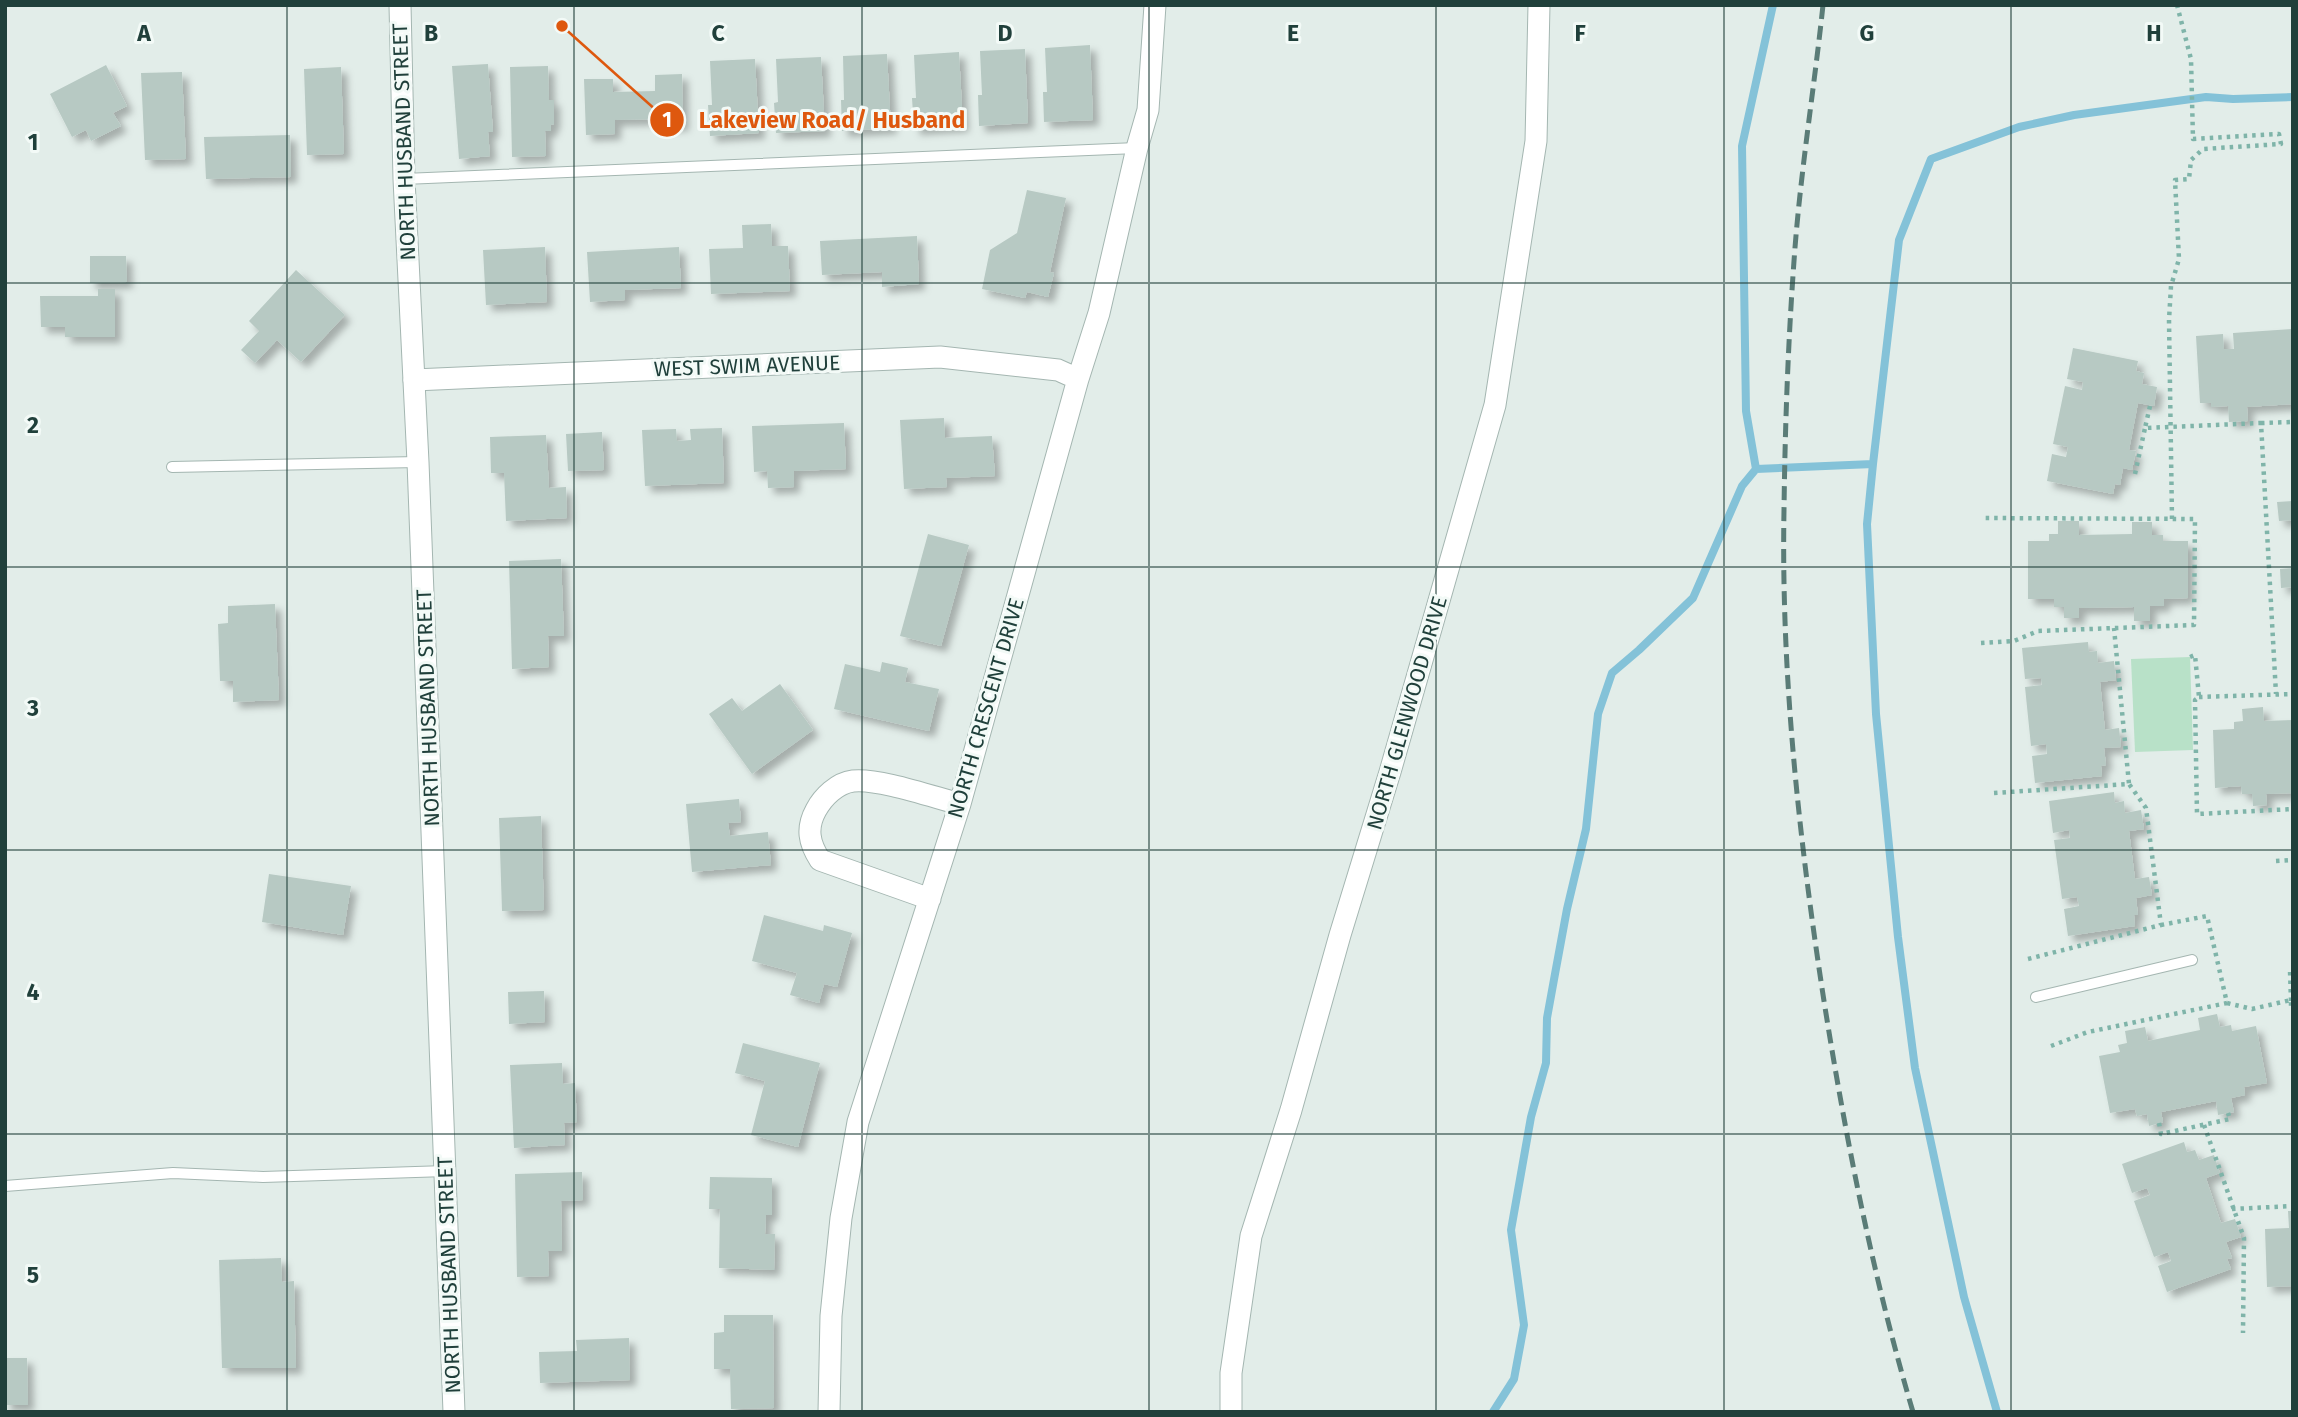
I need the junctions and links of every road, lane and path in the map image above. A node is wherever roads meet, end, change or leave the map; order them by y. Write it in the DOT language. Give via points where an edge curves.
graph roads {
  1 [pos="400,5"];
  2 [pos="1155,5"];
  3 [pos="1539,5"];
  4 [pos="2177,5"];
  5 [pos="1137,148"];
  6 [pos="404,178"];
  7 [pos="1078,379"];
  8 [pos="414,380"];
  9 [pos="2150,406"];
  10 [pos="2293,422"];
  11 [pos="2261,424"];
  12 [pos="2171,427"];
  13 [pos="2145,428"];
  14 [pos="418,462"];
  15 [pos="172,467"];
  16 [pos="2135,474"];
  17 [pos="1984,518"];
  18 [pos="2172,519"];
  19 [pos="2114,628"];
  20 [pos="1981,643"];
  21 [pos="2190,657"];
  22 [pos="2276,694"];
  23 [pos="2293,694"];
  24 [pos="2199,697"];
  25 [pos="2129,784"];
  26 [pos="1994,793"];
  27 [pos="960,804"];
  28 [pos="2293,809"];
  29 [pos="2293,860"];
  30 [pos="2276,861"];
  31 [pos="930,899"];
  32 [pos="2161,925"];
  33 [pos="2028,959"];
  34 [pos="2192,960"];
  35 [pos="2293,971"];
  36 [pos="2036,997"];
  37 [pos="2291,1000"];
  38 [pos="2227,1003"];
  39 [pos="2293,1007"];
  40 [pos="2051,1046"];
  41 [pos="2228,1113"];
  42 [pos="2159,1124"];
  43 [pos="2204,1125"];
  44 [pos="446,1171"];
  45 [pos="5,1186"];
  46 [pos="2293,1206"];
  47 [pos="2232,1209"];
  48 [pos="2243,1334"];
  49 [pos="454,1412"];
  50 [pos="829,1412"];
  51 [pos="1231,1412"];
  1 -- 6 [label="street, NORTH HUSBAND STREET"];
  2 -- 5 [label="street, NORTH CRESCENT DRIVE" via="1148,110"];
  3 -- 51 [label="street, NORTH GLENWOOD DRIVE" via="1536,141 1495,405 1251,1236 1231,1373"];
  4 -- 12 [label="path" via="2191,58 2193,139 2279,134 2281,144 2203,149 2192,160 2189,179 2175,180 2179,259 2171,286"];
  5 -- 6 [label="lane"];
  5 -- 7 [label="street, NORTH CRESCENT DRIVE" via="1099,313"];
  6 -- 8 [label="street, NORTH HUSBAND STREET"];
  7 -- 8 [label="street, WEST SWIM AVENUE" via="1058,370 940,358"];
  7 -- 27 [label="street, NORTH CRESCENT DRIVE"];
  8 -- 14 [label="street, NORTH HUSBAND STREET"];
  9 -- 13 [label="path"];
  10 -- 11 [label="path"];
  11 -- 12 [label="path"];
  11 -- 22 [label="path"];
  12 -- 13 [label="path"];
  12 -- 18 [label="path"];
  13 -- 16 [label="path"];
  14 -- 15 [label="lane"];
  14 -- 44 [label="street, NORTH HUSBAND STREET"];
  17 -- 18 [label="path"];
  18 -- 19 [label="path" via="2195,519 2194,625"];
  19 -- 20 [label="path" via="2038,631 2014,641"];
  19 -- 25 [label="path"];
  21 -- 24 [label="path" via="2195,655"];
  22 -- 23 [label="path"];
  22 -- 24 [label="path"];
  24 -- 28 [label="path" via="2195,700 2197,814"];
  25 -- 26 [label="path"];
  25 -- 32 [label="path" via="2146,808"];
  27 -- 31 [label="street, NORTH CRESCENT DRIVE"];
  27 -- 31 [label="street" via="869,781 851,781 822,799 810,821 810,844 820,860"];
  29 -- 30 [label="path"];
  31 -- 50 [label="street, NORTH CRESCENT DRIVE" via="858,1122 841,1218 831,1317"];
  32 -- 33 [label="path"];
  32 -- 38 [label="path" via="2207,916"];
  34 -- 36 [label="lane"];
  35 -- 37 [label="path"];
  37 -- 38 [label="path" via="2252,1009"];
  37 -- 39 [label="path"];
  38 -- 40 [label="path" via="2088,1032"];
  41 -- 43 [label="path" via="2230,1119"];
  42 -- 43 [label="path" via="2161,1134"];
  43 -- 47 [label="path"];
  44 -- 45 [label="lane" via="263,1177 173,1173"];
  44 -- 49 [label="street, NORTH HUSBAND STREET"];
  46 -- 47 [label="path"];
  47 -- 48 [label="path" via="2244,1238"];
}
